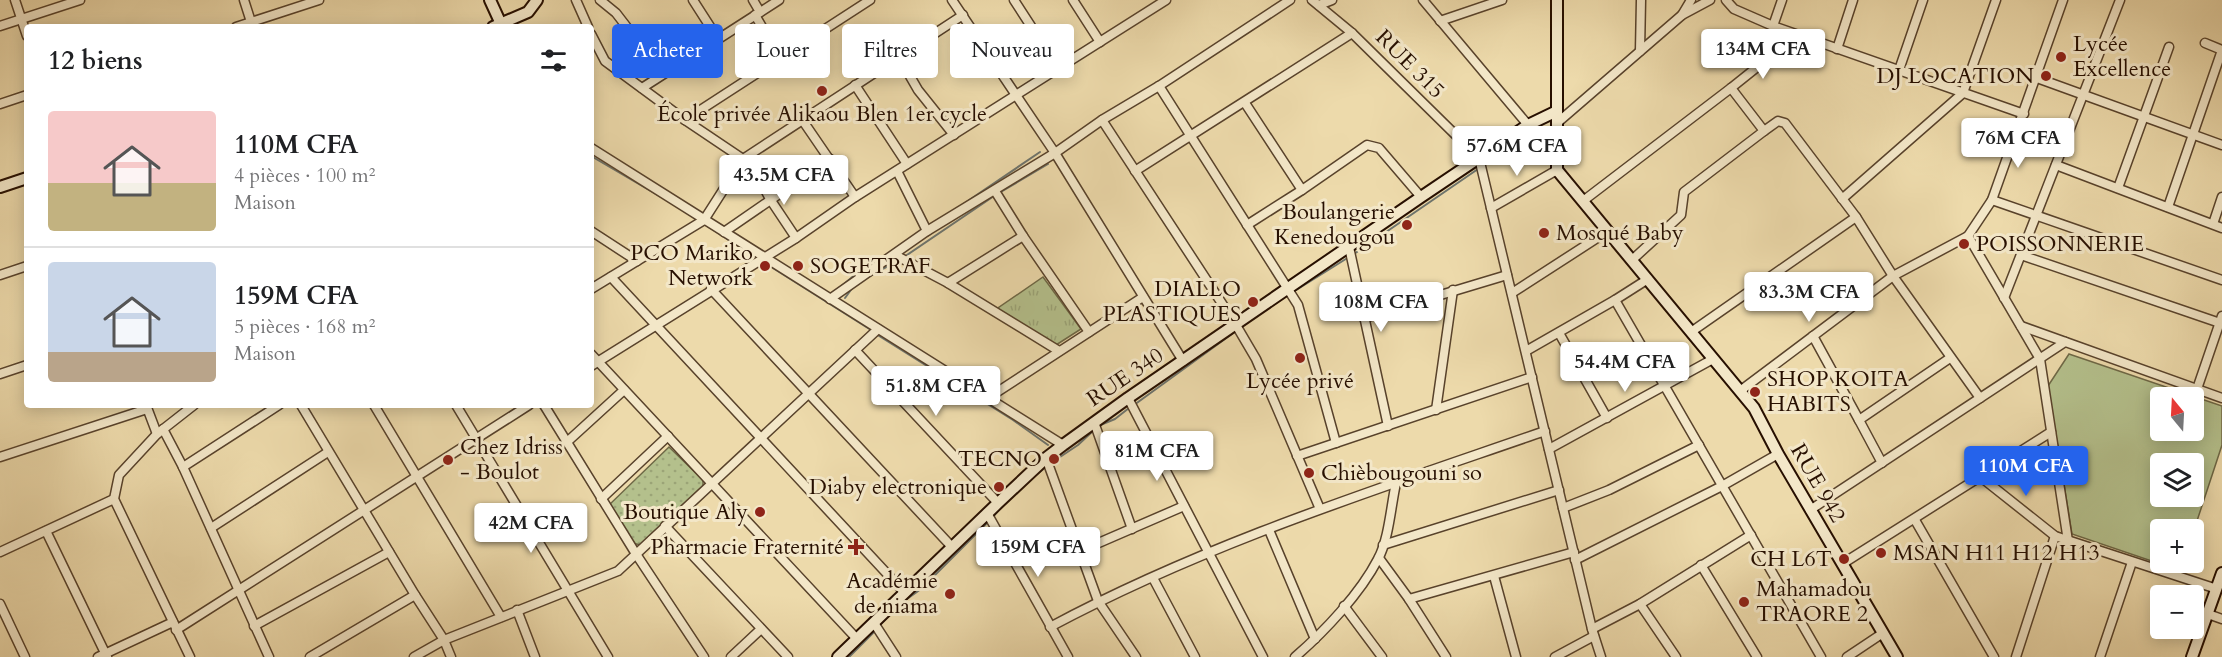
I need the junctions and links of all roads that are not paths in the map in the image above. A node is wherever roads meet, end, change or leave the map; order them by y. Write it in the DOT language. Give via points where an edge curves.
graph roads {
  1 [pos="15,0"];
  2 [pos="80,0"];
  3 [pos="244,0"];
  4 [pos="319,0"];
  5 [pos="490,0"];
  6 [pos="537,0"];
  7 [pos="576,0"];
  8 [pos="600,0"];
  9 [pos="693,0"];
  10 [pos="753,0"];
  11 [pos="779,0"];
  12 [pos="870,0"];
  13 [pos="952,0"];
  14 [pos="1014,0"];
  15 [pos="1073,0"];
  16 [pos="1166,0"];
  17 [pos="1290,0"];
  18 [pos="1332,0"];
  19 [pos="1423,0"];
  20 [pos="1503,0"];
  21 [pos="1557,0"];
  22 [pos="1641,0"];
  23 [pos="1691,0"];
  24 [pos="1710,0"];
  25 [pos="1726,0"];
  26 [pos="1782,0"];
  27 [pos="1853,0"];
  28 [pos="1923,0"];
  29 [pos="1996,0"];
  30 [pos="2063,0"];
  31 [pos="2120,0"];
  32 [pos="1315,2"];
  33 [pos="758,14"];
  34 [pos="963,15"];
  35 [pos="1682,15"];
  36 [pos="22,19"];
  37 [pos="1440,21"];
  38 [pos="252,24"];
  39 [pos="255,24"];
  40 [pos="498,24"];
  41 [pos="503,24"];
  42 [pos="587,24"];
  43 [pos="624,24"];
  44 [pos="708,24"];
  45 [pos="763,24"];
  46 [pos="1029,24"];
  47 [pos="0,26"];
  48 [pos="24,26"];
  49 [pos="1773,26"];
  50 [pos="830,27"];
  51 [pos="938,31"];
  52 [pos="1352,33"];
  53 [pos="723,36"];
  54 [pos="594,40"];
  55 [pos="1100,42"];
  56 [pos="2205,43"];
  57 [pos="2169,47"];
  58 [pos="1768,48"];
  59 [pos="1837,49"];
  60 [pos="1640,51"];
  61 [pos="1074,59"];
  62 [pos="1899,70"];
  63 [pos="657,78"];
  64 [pos="752,78"];
  65 [pos="866,78"];
  66 [pos="911,78"];
  67 [pos="1044,78"];
  68 [pos="2037,78"];
  69 [pos="855,85"];
  70 [pos="1159,86"];
  71 [pos="642,88"];
  72 [pos="1731,88"];
  73 [pos="1963,93"];
  74 [pos="2084,94"];
  75 [pos="1017,95"];
  76 [pos="24,96"];
  77 [pos="1245,103"];
  78 [pos="0,104"];
  79 [pos="1557,111"];
  80 [pos="2024,114"];
  81 [pos="2144,116"];
  82 [pos="685,120"];
  83 [pos="1102,120"];
  84 [pos="803,121"];
  85 [pos="1557,123"];
  86 [pos="1528,125"];
  87 [pos="1764,131"];
  88 [pos="2193,134"];
  89 [pos="954,135"];
  90 [pos="1191,136"];
  91 [pos="2222,144"];
  92 [pos="594,150"];
  93 [pos="1054,153"];
  94 [pos="1479,158"];
  95 [pos="743,159"];
  96 [pos="830,159"];
  97 [pos="908,164"];
  98 [pos="2056,165"];
  99 [pos="1557,170"];
  100 [pos="897,171"];
  101 [pos="1135,171"];
  102 [pos="24,179"];
  103 [pos="0,187"];
  104 [pos="2118,188"];
  105 [pos="1302,190"];
  106 [pos="994,191"];
  107 [pos="1421,197"];
  108 [pos="2222,197"];
  109 [pos="855,198"];
  110 [pos="770,199"];
  111 [pos="1842,199"];
  112 [pos="1992,200"];
  113 [pos="1583,201"];
  114 [pos="2168,207"];
  115 [pos="1491,208"];
  116 [pos="2037,215"];
  117 [pos="1856,217"];
  118 [pos="704,220"];
  119 [pos="2213,224"];
  120 [pos="1247,225"];
  121 [pos="2222,228"];
  122 [pos="927,231"];
  123 [pos="1608,231"];
  124 [pos="724,232"];
  125 [pos="594,233"];
  126 [pos="1023,236"];
  127 [pos="1968,236"];
  128 [pos="796,238"];
  129 [pos="1349,247"];
  130 [pos="895,255"];
  131 [pos="2021,255"];
  132 [pos="763,257"];
  133 [pos="1632,260"];
  134 [pos="637,261"];
  135 [pos="24,267"];
  136 [pos="0,275"];
  137 [pos="1507,275"];
  138 [pos="1893,276"];
  139 [pos="611,277"];
  140 [pos="1648,279"];
  141 [pos="2222,280"];
  142 [pos="948,283"];
  143 [pos="594,287"];
  144 [pos="1287,288"];
  145 [pos="711,289"];
  146 [pos="1453,290"];
  147 [pos="1512,293"];
  148 [pos="1143,297"];
  149 [pos="830,298"];
  150 [pos="2004,298"];
  151 [pos="1616,300"];
  152 [pos="1364,318"];
  153 [pos="2221,320"];
  154 [pos="655,325"];
  155 [pos="1236,325"];
  156 [pos="2021,326"];
  157 [pos="878,328"];
  158 [pos="1089,332"];
  159 [pos="1691,332"];
  160 [pos="1558,333"];
  161 [pos="1813,336"];
  162 [pos="2065,342"];
  163 [pos="855,350"];
  164 [pos="1059,351"];
  165 [pos="1526,351"];
  166 [pos="1950,357"];
  167 [pos="1713,358"];
  168 [pos="2040,359"];
  169 [pos="1183,361"];
  170 [pos="595,363"];
  171 [pos="24,366"];
  172 [pos="0,374"];
  173 [pos="1532,377"];
  174 [pos="1665,386"];
  175 [pos="2191,387"];
  176 [pos="2198,387"];
  177 [pos="624,390"];
  178 [pos="1740,391"];
  179 [pos="2204,392"];
  180 [pos="808,393"];
  181 [pos="988,398"];
  182 [pos="1128,398"];
  183 [pos="1980,398"];
  184 [pos="2222,398"];
  185 [pos="143,408"];
  186 [pos="147,408"];
  187 [pos="190,408"];
  188 [pos="274,408"];
  189 [pos="303,408"];
  190 [pos="376,408"];
  191 [pos="458,408"];
  192 [pos="524,408"];
  193 [pos="546,408"];
  194 [pos="1436,410"];
  195 [pos="1606,418"];
  196 [pos="1859,420"];
  197 [pos="1094,422"];
  198 [pos="1388,426"];
  199 [pos="1545,431"];
  200 [pos="160,432"];
  201 [pos="2052,432"];
  202 [pos="668,436"];
  203 [pos="476,439"];
  204 [pos="760,439"];
  205 [pos="567,442"];
  206 [pos="1336,443"];
  207 [pos="1062,445"];
  208 [pos="1699,445"];
  209 [pos="1549,449"];
  210 [pos="328,452"];
  211 [pos="1778,454"];
  212 [pos="1297,456"];
  213 [pos="0,457"];
  214 [pos="1046,458"];
  215 [pos="1882,463"];
  216 [pos="183,467"];
  217 [pos="417,476"];
  218 [pos="1982,478"];
  219 [pos="712,483"];
  220 [pos="1396,483"];
  221 [pos="1722,486"];
  222 [pos="1559,490"];
  223 [pos="114,499"];
  224 [pos="601,499"];
  225 [pos="998,502"];
  226 [pos="1184,506"];
  227 [pos="1563,508"];
  228 [pos="1320,509"];
  229 [pos="364,510"];
  230 [pos="1810,510"];
  231 [pos="987,513"];
  232 [pos="1915,520"];
  233 [pos="665,526"];
  234 [pos="211,528"];
  235 [pos="1132,529"];
  236 [pos="1269,530"];
  237 [pos="46,531"];
  238 [pos="1751,535"];
  239 [pos="2055,536"];
  240 [pos="2068,541"];
  241 [pos="1383,545"];
  242 [pos="952,547"];
  243 [pos="0,552"];
  244 [pos="389,552"];
  245 [pos="1080,552"];
  246 [pos="636,554"];
  247 [pos="1209,554"];
  248 [pos="1575,556"];
  249 [pos="1379,558"];
  250 [pos="2133,562"];
  251 [pos="1842,564"];
  252 [pos="1701,565"];
  253 [pos="2222,573"];
  254 [pos="1494,576"];
  255 [pos="1152,578"];
  256 [pos="2217,589"];
  257 [pos="239,590"];
  258 [pos="569,590"];
  259 [pos="905,593"];
  260 [pos="415,595"];
  261 [pos="1409,599"];
  262 [pos="1098,601"];
  263 [pos="0,604"];
  264 [pos="1640,604"];
  265 [pos="1344,606"];
  266 [pos="517,610"];
  267 [pos="2208,614"];
  268 [pos="501,617"];
  269 [pos="2222,619"];
  270 [pos="874,623"];
  271 [pos="175,626"];
  272 [pos="254,626"];
  273 [pos="1050,627"];
  274 [pos="762,629"];
  275 [pos="1593,632"];
  276 [pos="1883,633"];
  277 [pos="857,639"];
  278 [pos="1315,639"];
  279 [pos="444,640"];
  280 [pos="103,656"];
  281 [pos="25,657"];
  282 [pos="190,657"];
  283 [pos="269,657"];
  284 [pos="310,657"];
  285 [pos="414,657"];
  286 [pos="451,657"];
  287 [pos="535,657"];
  288 [pos="608,657"];
  289 [pos="704,657"];
  290 [pos="731,657"];
  291 [pos="788,657"];
  292 [pos="838,657"];
  293 [pos="896,657"];
  294 [pos="1066,657"];
  295 [pos="1136,657"];
  296 [pos="1195,657"];
  297 [pos="1263,657"];
  298 [pos="1295,657"];
  299 [pos="1382,657"];
  300 [pos="1446,657"];
  301 [pos="1516,657"];
  302 [pos="1555,657"];
  303 [pos="1601,657"];
  304 [pos="1676,657"];
  305 [pos="1757,657"];
  306 [pos="1821,657"];
  307 [pos="1847,657"];
  308 [pos="1897,657"];
  309 [pos="1994,657"];
  310 [pos="2016,657"];
  311 [pos="2100,657"];
  312 [pos="2192,657"];
  1 -- 36 [label="street"];
  2 -- 36 [label="street"];
  3 -- 38 [label="street"];
  4 -- 39 [label="street"];
  5 -- 40 [label="street"];
  6 -- 41 [label="street" via="528,12"];
  7 -- 42 [label="street"];
  8 -- 43 [label="street"];
  9 -- 44 [label="street"];
  10 -- 33 [label="street"];
  11 -- 33 [label="street"];
  12 -- 50 [label="street"];
  13 -- 34 [label="street"];
  14 -- 46 [label="street"];
  15 -- 55 [label="street"];
  16 -- 55 [label="street"];
  17 -- 70 [label="street"];
  18 -- 32 [label="street"];
  19 -- 37 [label="street"];
  20 -- 37 [label="street"];
  21 -- 79 [label="street"];
  22 -- 60 [label="street"];
  23 -- 35 [label="street"];
  24 -- 35 [label="street"];
  25 -- 49 [label="street" via="1734,9"];
  26 -- 49 [label="street"];
  27 -- 59 [label="street"];
  28 -- 62 [label="street"];
  29 -- 73 [label="street"];
  30 -- 68 [label="street"];
  31 -- 74 [label="street"];
  32 -- 52 [label="street, RUE 315"];
  33 -- 45 [label="street"];
  33 -- 53 [label="street"];
  34 -- 51 [label="street"];
  34 -- 75 [label="street"];
  35 -- 60 [label="street"];
  36 -- 47 [label="street"];
  36 -- 48 [label="street"];
  37 -- 86 [label="street"];
  49 -- 59 [label="street"];
  52 -- 77 [label="street"];
  52 -- 94 [label="street, RUE 315"];
  54 -- 71 [label="street" via="605,61"];
  55 -- 61 [label="street"];
  56 -- 88 [label="street" via="2222,50"];
  57 -- 81 [label="street"];
  58 -- 72 [label="street" via="1756,68"];
  59 -- 62 [label="street"];
  60 -- 85 [label="street"];
  62 -- 73 [label="street"];
  63 -- 71 [label="street"];
  64 -- 82 [label="street"];
  65 -- 69 [label="street"];
  66 -- 89 [label="street"];
  67 -- 75 [label="street"];
  68 -- 74 [label="street"];
  68 -- 80 [label="street"];
  69 -- 84 [label="street"];
  69 -- 97 [label="street"];
  70 -- 83 [label="street"];
  70 -- 90 [label="street"];
  71 -- 82 [label="street"];
  72 -- 87 [label="street"];
  72 -- 113 [label="street"];
  73 -- 80 [label="street"];
  73 -- 111 [label="street"];
  74 -- 81 [label="street"];
  74 -- 98 [label="street"];
  75 -- 89 [label="street"];
  75 -- 93 [label="street"];
  76 -- 78 [label="street"];
  77 -- 90 [label="street"];
  77 -- 105 [label="street"];
  79 -- 85 [label="street"];
  79 -- 86 [label="street, RUE 340"];
  80 -- 112 [label="street"];
  81 -- 88 [label="street"];
  81 -- 104 [label="street"];
  82 -- 95 [label="street"];
  83 -- 93 [label="street"];
  83 -- 101 [label="street"];
  84 -- 95 [label="street"];
  84 -- 96 [label="street"];
  85 -- 99 [label="street"];
  86 -- 94 [label="street, RUE 340"];
  87 -- 111 [label="street" via="1784,121"];
  87 -- 133 [label="street" via="1684,192 1681,215"];
  88 -- 91 [label="street"];
  88 -- 114 [label="street"];
  89 -- 97 [label="street"];
  90 -- 101 [label="street"];
  90 -- 120 [label="street"];
  92 -- 118 [label="street"];
  93 -- 106 [label="street"];
  93 -- 148 [label="street"];
  94 -- 107 [label="street, RUE 340"];
  94 -- 115 [label="street"];
  95 -- 110 [label="street"];
  95 -- 118 [label="street"];
  96 -- 109 [label="street"];
  96 -- 110 [label="street"];
  97 -- 100 [label="street"];
  98 -- 104 [label="street"];
  98 -- 116 [label="street"];
  99 -- 113 [label="street, RUE 942"];
  99 -- 115 [label="street"];
  100 -- 109 [label="street"];
  100 -- 122 [label="street"];
  101 -- 155 [label="street"];
  102 -- 103 [label="street"];
  104 -- 114 [label="street"];
  105 -- 107 [label="street" via="1367,145 1379,148"];
  105 -- 120 [label="street"];
  106 -- 122 [label="street"];
  106 -- 126 [label="street"];
  107 -- 129 [label="street, RUE 340"];
  108 -- 119 [label="street"];
  109 -- 128 [label="street"];
  110 -- 124 [label="street"];
  110 -- 128 [label="street"];
  111 -- 117 [label="street"];
  112 -- 116 [label="street"];
  112 -- 127 [label="street"];
  113 -- 123 [label="street, RUE 942"];
  114 -- 119 [label="street"];
  115 -- 137 [label="street"];
  116 -- 131 [label="street"];
  116 -- 141 [label="street"];
  117 -- 138 [label="street"];
  117 -- 159 [label="street"];
  118 -- 124 [label="street"];
  118 -- 134 [label="street"];
  119 -- 121 [label="street"];
  120 -- 144 [label="street"];
  122 -- 130 [label="street"];
  123 -- 133 [label="street, RUE 942"];
  123 -- 147 [label="street"];
  124 -- 132 [label="street"];
  125 -- 134 [label="street"];
  126 -- 142 [label="street"];
  126 -- 158 [label="street"];
  127 -- 138 [label="street"];
  127 -- 150 [label="street"];
  128 -- 132 [label="street"];
  129 -- 144 [label="street, RUE 340"];
  129 -- 152 [label="street"];
  130 -- 142 [label="street"];
  130 -- 149 [label="street"];
  131 -- 150 [label="street"];
  131 -- 153 [label="street"];
  132 -- 145 [label="street"];
  132 -- 149 [label="street"];
  133 -- 140 [label="street, RUE 942"];
  134 -- 139 [label="street"];
  135 -- 136 [label="street"];
  137 -- 146 [label="street"];
  137 -- 147 [label="street"];
  138 -- 161 [label="street"];
  138 -- 166 [label="street"];
  139 -- 143 [label="street"];
  139 -- 154 [label="street"];
  140 -- 151 [label="street"];
  140 -- 159 [label="street, RUE 942"];
  142 -- 164 [label="street"];
  144 -- 155 [label="street, RUE 340"];
  144 -- 206 [label="street" via="1298,305"];
  145 -- 154 [label="street"];
  145 -- 180 [label="street"];
  146 -- 152 [label="street"];
  146 -- 194 [label="street"];
  147 -- 165 [label="street"];
  148 -- 158 [label="street"];
  148 -- 169 [label="street"];
  149 -- 157 [label="street"];
  150 -- 156 [label="street"];
  151 -- 160 [label="street"];
  151 -- 174 [label="street"];
  152 -- 198 [label="street"];
  153 -- 176 [label="street"];
  154 -- 170 [label="street"];
  154 -- 204 [label="street"];
  155 -- 169 [label="street, RUE 340"];
  155 -- 212 [label="street" via="1256,359"];
  156 -- 162 [label="street"];
  156 -- 168 [label="street"];
  157 -- 163 [label="street"];
  157 -- 181 [label="street"];
  158 -- 164 [label="street"];
  159 -- 167 [label="street, RUE 942"];
  160 -- 165 [label="street"];
  160 -- 195 [label="street"];
  161 -- 178 [label="street"];
  161 -- 196 [label="street"];
  162 -- 168 [label="street"];
  162 -- 175 [label="street"];
  163 -- 180 [label="street"];
  163 -- 225 [label="street"];
  164 -- 181 [label="street"];
  165 -- 173 [label="street"];
  166 -- 183 [label="street"];
  166 -- 196 [label="street"];
  167 -- 174 [label="street"];
  167 -- 178 [label="street, RUE 942"];
  168 -- 183 [label="street"];
  168 -- 201 [label="street"];
  169 -- 182 [label="street, RUE 340"];
  170 -- 177 [label="street"];
  171 -- 172 [label="street"];
  173 -- 194 [label="street"];
  173 -- 199 [label="street"];
  174 -- 195 [label="street"];
  174 -- 208 [label="street"];
  177 -- 202 [label="street"];
  177 -- 205 [label="street"];
  178 -- 211 [label="street, RUE 942" via="1754,408"];
  179 -- 184 [label="street"];
  180 -- 204 [label="street"];
  180 -- 242 [label="street"];
  181 -- 207 [label="street"];
  182 -- 197 [label="street, RUE 340"];
  182 -- 226 [label="street"];
  183 -- 215 [label="street"];
  185 -- 213 [label="street"];
  186 -- 200 [label="street"];
  187 -- 200 [label="street"];
  188 -- 216 [label="street"];
  189 -- 210 [label="street"];
  190 -- 217 [label="street"];
  191 -- 203 [label="street"];
  192 -- 203 [label="street"];
  193 -- 205 [label="street"];
  194 -- 198 [label="street"];
  195 -- 209 [label="street"];
  196 -- 215 [label="street"];
  197 -- 207 [label="street, RUE 340"];
  197 -- 235 [label="street"];
  198 -- 206 [label="street"];
  199 -- 209 [label="street"];
  199 -- 220 [label="street"];
  200 -- 216 [label="street"];
  200 -- 223 [label="street" via="119,475"];
  201 -- 218 [label="street"];
  201 -- 240 [label="street"];
  202 -- 219 [label="street"];
  202 -- 224 [label="street"];
  203 -- 217 [label="street"];
  203 -- 258 [label="street"];
  204 -- 219 [label="street"];
  204 -- 259 [label="street"];
  205 -- 224 [label="street"];
  206 -- 212 [label="street"];
  207 -- 214 [label="street, RUE 340"];
  208 -- 221 [label="street"];
  208 -- 227 [label="street" via="1609,490"];
  209 -- 222 [label="street"];
  210 -- 229 [label="street"];
  210 -- 234 [label="street"];
  211 -- 221 [label="street"];
  211 -- 230 [label="street, RUE 942"];
  212 -- 228 [label="street"];
  214 -- 225 [label="street, RUE 340"];
  214 -- 245 [label="street"];
  215 -- 230 [label="street"];
  216 -- 234 [label="street"];
  217 -- 229 [label="street"];
  217 -- 268 [label="street"];
  218 -- 232 [label="street"];
  218 -- 239 [label="street"];
  219 -- 233 [label="street"];
  219 -- 277 [label="street"];
  220 -- 228 [label="street"];
  220 -- 241 [label="street"];
  221 -- 238 [label="street"];
  221 -- 248 [label="street"];
  222 -- 227 [label="street"];
  222 -- 241 [label="street"];
  223 -- 237 [label="street"];
  223 -- 271 [label="street"];
  224 -- 246 [label="street"];
  225 -- 231 [label="street, RUE 340"];
  226 -- 235 [label="street"];
  226 -- 247 [label="street"];
  227 -- 248 [label="street"];
  228 -- 236 [label="street"];
  229 -- 244 [label="street"];
  229 -- 257 [label="street"];
  230 -- 251 [label="street, RUE 942"];
  231 -- 242 [label="street, RUE 340"];
  231 -- 273 [label="street"];
  232 -- 251 [label="street"];
  232 -- 309 [label="street"];
  233 -- 246 [label="street"];
  233 -- 274 [label="street"];
  234 -- 257 [label="street"];
  235 -- 245 [label="street"];
  236 -- 247 [label="street"];
  236 -- 278 [label="street"];
  237 -- 243 [label="street"];
  237 -- 280 [label="street"];
  238 -- 252 [label="street"];
  238 -- 306 [label="street"];
  239 -- 240 [label="street"];
  239 -- 310 [label="street"];
  240 -- 250 [label="street"];
  241 -- 249 [label="street"];
  242 -- 259 [label="street, RUE 340"];
  244 -- 260 [label="street"];
  244 -- 272 [label="street"];
  245 -- 262 [label="street"];
  246 -- 258 [label="street" via="618,571"];
  246 -- 289 [label="street"];
  247 -- 255 [label="street"];
  247 -- 297 [label="street"];
  248 -- 254 [label="street"];
  248 -- 275 [label="street"];
  249 -- 261 [label="street"];
  249 -- 265 [label="street"];
  250 -- 256 [label="street"];
  250 -- 311 [label="street"];
  251 -- 276 [label="street, RUE 942"];
  252 -- 264 [label="street"];
  252 -- 305 [label="street"];
  253 -- 256 [label="street"];
  254 -- 261 [label="street"];
  254 -- 301 [label="street"];
  255 -- 262 [label="street"];
  255 -- 296 [label="street"];
  256 -- 267 [label="street"];
  257 -- 271 [label="street"];
  257 -- 272 [label="street"];
  258 -- 266 [label="street"];
  258 -- 288 [label="street"];
  259 -- 270 [label="street, RUE 340"];
  260 -- 279 [label="street"];
  260 -- 284 [label="street"];
  261 -- 300 [label="street"];
  262 -- 273 [label="street"];
  262 -- 295 [label="street"];
  263 -- 281 [label="street"];
  264 -- 275 [label="street"];
  264 -- 304 [label="street"];
  265 -- 278 [label="street"];
  265 -- 299 [label="street"];
  266 -- 268 [label="street"];
  266 -- 287 [label="street"];
  267 -- 269 [label="street"];
  267 -- 312 [label="street"];
  268 -- 279 [label="street"];
  270 -- 277 [label="street, RUE 340"];
  270 -- 293 [label="street"];
  271 -- 280 [label="street"];
  271 -- 282 [label="street"];
  272 -- 283 [label="street"];
  273 -- 294 [label="street"];
  274 -- 290 [label="street"];
  274 -- 291 [label="street"];
  275 -- 302 [label="street"];
  275 -- 303 [label="street"];
  276 -- 307 [label="street"];
  276 -- 308 [label="street, RUE 942"];
  277 -- 292 [label="street, RUE 340"];
  278 -- 298 [label="street"];
  279 -- 285 [label="street"];
  279 -- 286 [label="street"];
}
